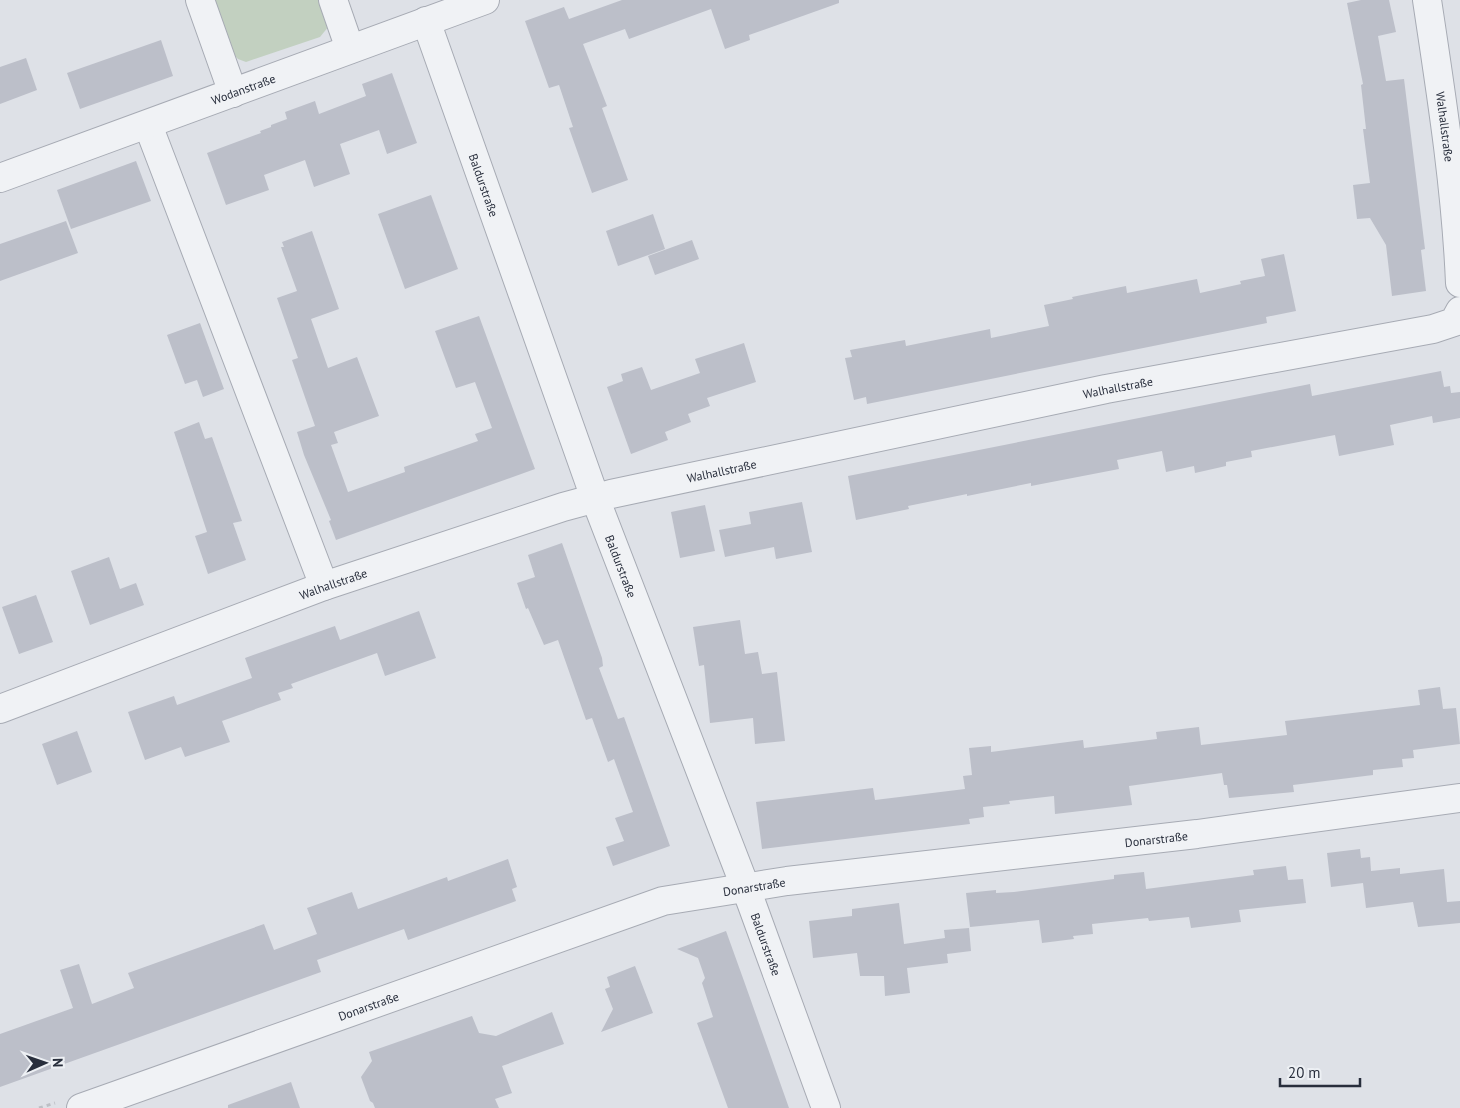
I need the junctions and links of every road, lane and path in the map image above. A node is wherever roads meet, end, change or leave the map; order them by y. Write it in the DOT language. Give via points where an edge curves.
graph roads {
  1 [pos="200,0"];
  2 [pos="333,0"];
  3 [pos="485,0"];
  4 [pos="1427,0"];
  5 [pos="426,21"];
  6 [pos="350,49"];
  7 [pos="232,93"];
  8 [pos="148,126"];
  9 [pos="0,178"];
  10 [pos="1460,283"];
  11 [pos="1460,310"];
  12 [pos="595,498"];
  13 [pos="324,586"];
  14 [pos="0,709"];
  15 [pos="1459,798"];
  16 [pos="744,888"];
  17 [pos="80,1108"];
  18 [pos="826,1108"];
  1 -- 7 [label="street"];
  2 -- 6 [label="street"];
  3 -- 5 [label="street, Wodanstraße"];
  4 -- 10 [label="street, Walhallstraße" via="1440,85"];
  5 -- 6 [label="street, Wodanstraße"];
  5 -- 12 [label="street, Baldurstraße"];
  6 -- 7 [label="street, Wodanstraße"];
  7 -- 8 [label="street, Wodanstraße"];
  8 -- 9 [label="street, Wodanstraße"];
  8 -- 13 [label="street"];
  11 -- 12 [label="street, Walhallstraße" via="1454,322 1433,329 1106,389"];
  12 -- 13 [label="street, Walhallstraße"];
  12 -- 16 [label="street, Baldurstraße"];
  13 -- 14 [label="street, Walhallstraße"];
  15 -- 16 [label="street, Donarstraße" via="1197,834"];
  16 -- 17 [label="street, Donarstraße" via="664,901"];
  16 -- 18 [label="street, Baldurstraße"];
}
